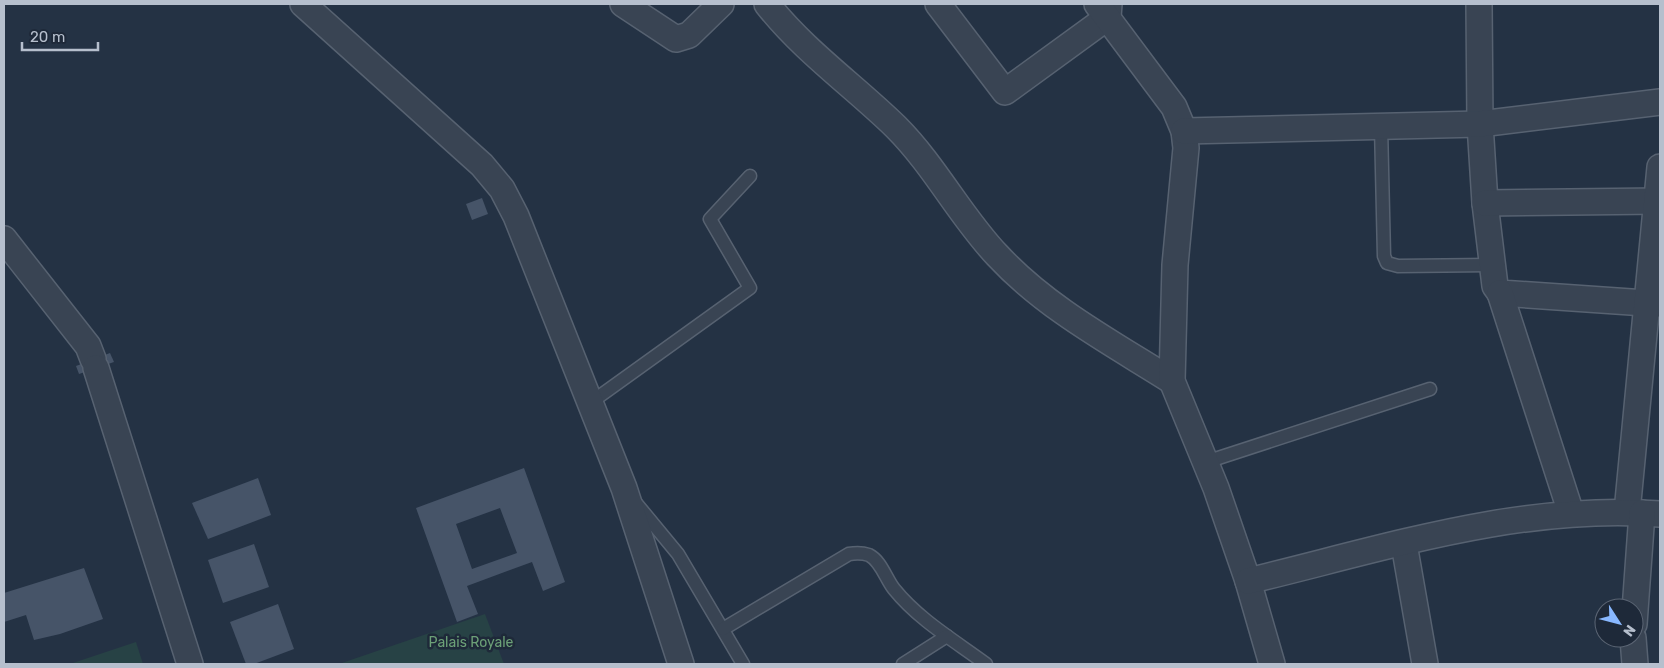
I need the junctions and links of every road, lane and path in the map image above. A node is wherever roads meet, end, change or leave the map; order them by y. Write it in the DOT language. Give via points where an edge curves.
graph roads {
  1 [pos="303,4"];
  2 [pos="623,4"];
  3 [pos="721,4"];
  4 [pos="768,4"];
  5 [pos="938,4"];
  6 [pos="1479,4"];
  7 [pos="1105,8"];
  8 [pos="1660,102"];
  9 [pos="1480,124"];
  10 [pos="1381,126"];
  11 [pos="1184,131"];
  12 [pos="1660,167"];
  13 [pos="750,176"];
  14 [pos="1659,201"];
  15 [pos="1485,203"];
  16 [pos="4,239"];
  17 [pos="1492,265"];
  18 [pos="1500,293"];
  19 [pos="1654,304"];
  20 [pos="1172,382"];
  21 [pos="1430,389"];
  22 [pos="590,402"];
  23 [pos="1206,462"];
  24 [pos="624,488"];
  25 [pos="1571,513"];
  26 [pos="1643,513"];
  27 [pos="1404,544"];
  28 [pos="1248,581"];
  29 [pos="1636,598"];
  30 [pos="723,629"];
  31 [pos="947,636"];
  32 [pos="1633,648"];
  33 [pos="190,664"];
  34 [pos="682,664"];
  35 [pos="743,664"];
  36 [pos="903,664"];
  37 [pos="986,664"];
  38 [pos="1272,664"];
  39 [pos="1425,664"];
  40 [pos="1634,664"];
  1 -- 22 [label="street" via="482,165 502,189 516,216"];
  2 -- 3 [label="street" via="676,39 689,35"];
  4 -- 20 [label="street" via="809,49 897,128 995,254 1021,279 1052,304"];
  5 -- 7 [label="street" via="1005,92"];
  6 -- 9 [label="street"];
  7 -- 11 [label="street" via="1174,107"];
  8 -- 9 [label="street"];
  9 -- 10 [label="street"];
  9 -- 15 [label="street"];
  10 -- 11 [label="street"];
  10 -- 17 [label="lane" via="1384,256 1387,263 1398,266"];
  11 -- 20 [label="street" via="1186,148 1175,265"];
  12 -- 14 [label="street"];
  13 -- 22 [label="lane" via="710,219 750,288"];
  14 -- 15 [label="street"];
  14 -- 19 [label="street"];
  15 -- 17 [label="street"];
  16 -- 33 [label="street" via="88,346"];
  17 -- 18 [label="street" via="1495,286"];
  18 -- 19 [label="street"];
  18 -- 25 [label="street"];
  19 -- 26 [label="street"];
  20 -- 23 [label="street"];
  21 -- 23 [label="lane"];
  22 -- 24 [label="street"];
  23 -- 28 [label="street"];
  24 -- 30 [label="lane" via="678,554"];
  24 -- 34 [label="street"];
  25 -- 26 [label="street"];
  25 -- 27 [label="street" via="1459,531"];
  26 -- 29 [label="street"];
  27 -- 28 [label="street"];
  27 -- 39 [label="street"];
  28 -- 38 [label="street"];
  30 -- 31 [label="lane" via="850,554 859,553 869,555 906,603"];
  30 -- 35 [label="lane"];
  31 -- 36 [label="lane"];
  31 -- 37 [label="lane"];
  32 -- 40 [label="street"];
}
